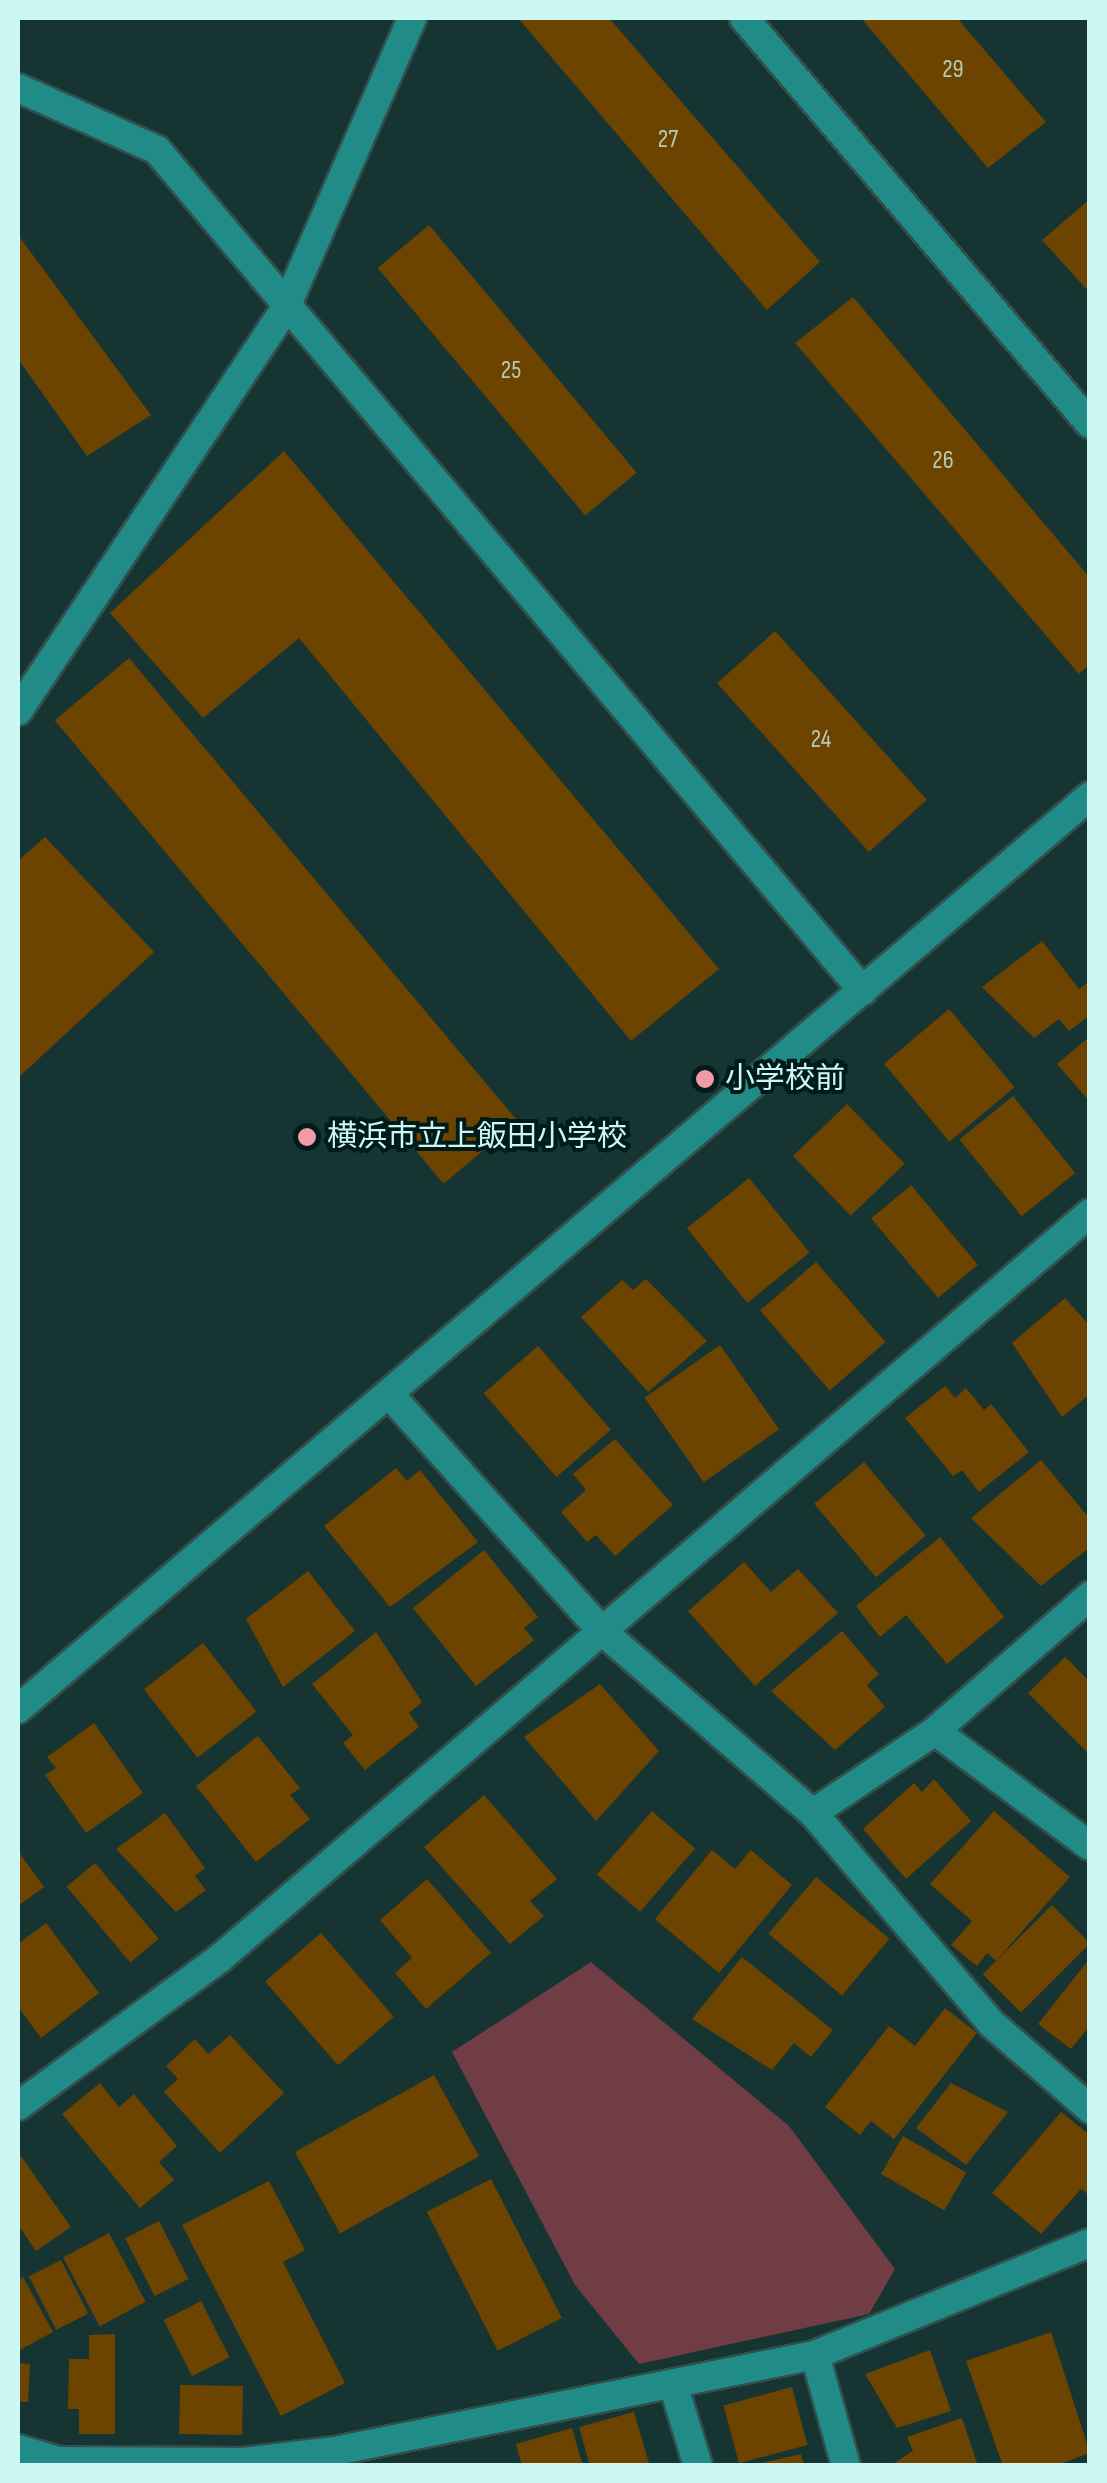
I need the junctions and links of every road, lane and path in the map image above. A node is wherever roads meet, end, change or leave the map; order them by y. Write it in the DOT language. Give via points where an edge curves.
graph roads {
  1 [pos="412,18"];
  2 [pos="744,18"];
  3 [pos="18,88"];
  4 [pos="286,306"];
  5 [pos="1090,424"];
  6 [pos="18,711"];
  7 [pos="1090,796"];
  8 [pos="863,991"];
  9 [pos="1090,1213"];
  10 [pos="390,1395"];
  11 [pos="1090,1596"];
  12 [pos="603,1632"];
  13 [pos="18,1709"];
  14 [pos="935,1731"];
  15 [pos="813,1813"];
  16 [pos="1090,1846"];
  17 [pos="18,2106"];
  18 [pos="1090,2109"];
  19 [pos="1090,2242"];
  20 [pos="814,2355"];
  21 [pos="672,2384"];
  22 [pos="18,2450"];
  23 [pos="61,2464"];
  24 [pos="698,2466"];
  25 [pos="846,2466"];
  1 -- 4 [label="street"];
  2 -- 5 [label="street"];
  3 -- 4 [label="street" via="157,150"];
  4 -- 6 [label="street"];
  4 -- 8 [label="street"];
  7 -- 8 [label="street"];
  8 -- 10 [label="street"];
  9 -- 12 [label="street"];
  10 -- 12 [label="street"];
  10 -- 13 [label="street"];
  11 -- 14 [label="street"];
  12 -- 15 [label="street"];
  12 -- 17 [label="street" via="220,1958"];
  14 -- 15 [label="street"];
  14 -- 16 [label="street"];
  15 -- 18 [label="street" via="992,2024"];
  19 -- 20 [label="street"];
  20 -- 21 [label="street"];
  20 -- 25 [label="street"];
  21 -- 23 [label="street" via="335,2451 242,2462"];
  21 -- 24 [label="street"];
  22 -- 23 [label="street"];
}
